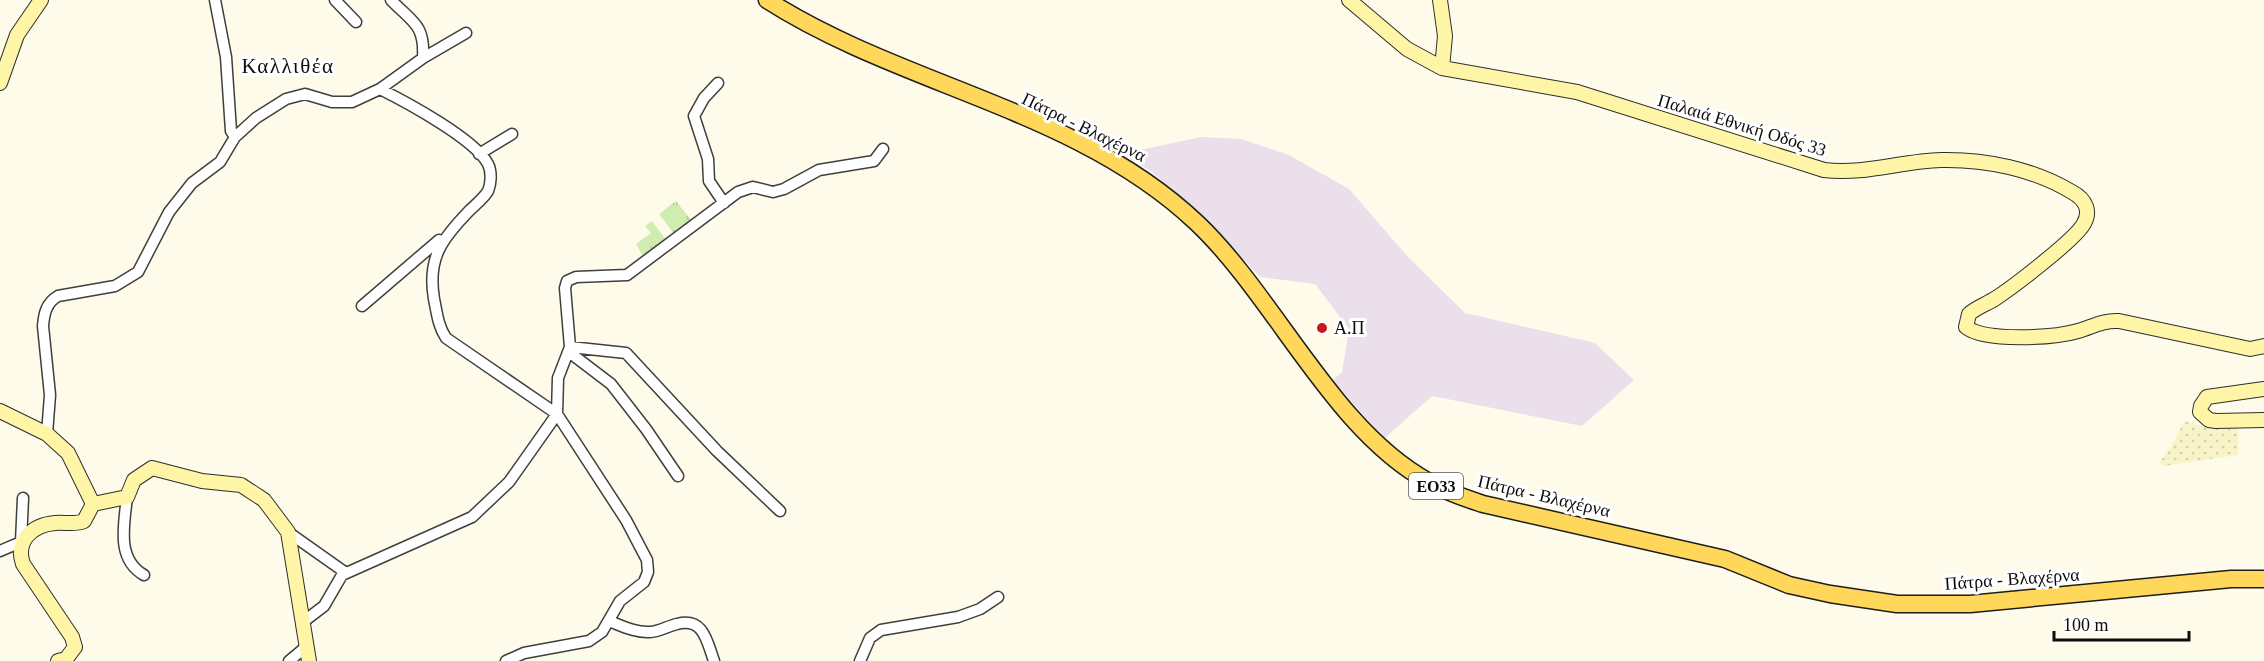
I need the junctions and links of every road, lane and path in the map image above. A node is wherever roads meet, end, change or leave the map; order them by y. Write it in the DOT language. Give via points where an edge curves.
graph roads {
  1 [pos="41,0"];
  2 [pos="215,0"];
  3 [pos="335,0"];
  4 [pos="767,0"];
  5 [pos="1349,0"];
  6 [pos="1440,0"];
  7 [pos="395,2"];
  8 [pos="356,22"];
  9 [pos="465,33"];
  10 [pos="423,58"];
  11 [pos="1442,68"];
  12 [pos="0,83"];
  13 [pos="718,83"];
  14 [pos="380,89"];
  15 [pos="512,134"];
  16 [pos="235,137"];
  17 [pos="883,149"];
  18 [pos="479,154"];
  19 [pos="724,203"];
  20 [pos="447,233"];
  21 [pos="362,306"];
  22 [pos="2264,346"];
  23 [pos="570,350"];
  24 [pos="2264,389"];
  25 [pos="0,411"];
  26 [pos="557,414"];
  27 [pos="2264,420"];
  28 [pos="47,434"];
  29 [pos="678,476"];
  30 [pos="127,497"];
  31 [pos="23,498"];
  32 [pos="93,504"];
  33 [pos="780,511"];
  34 [pos="288,532"];
  35 [pos="21,542"];
  36 [pos="0,551"];
  37 [pos="346,573"];
  38 [pos="144,575"];
  39 [pos="2264,579"];
  40 [pos="998,597"];
  41 [pos="609,621"];
  42 [pos="303,622"];
  43 [pos="307,646"];
  44 [pos="74,657"];
  45 [pos="58,661"];
  46 [pos="289,661"];
  47 [pos="309,661"];
  48 [pos="506,661"];
  49 [pos="714,661"];
  50 [pos="860,661"];
  1 -- 12 [label="main road" via="17,35"];
  2 -- 16 [label="street" via="225,57 231,131"];
  3 -- 8 [label="street"];
  4 -- 39 [label="main road, Πάτρα - Βλαχέρνα / ΕΟ33" via="842,40 1068,136 1141,176 1220,246 1321,380 1367,432 1428,482 1454,494 1725,559 1789,585 1897,604 1970,604"];
  5 -- 11 [label="main road, Παλαιά Εθνική Οδός 33" via="1407,49"];
  6 -- 11 [label="main road"];
  7 -- 10 [label="street" via="417,24 424,39"];
  9 -- 10 [label="street"];
  10 -- 14 [label="street"];
  11 -- 22 [label="main road, Παλαιά Εθνική Οδός 33" via="1577,92 1824,170 1845,172 1941,160 1986,162 2027,173 2077,194 2085,201 2087,218 2075,234 2022,278 1969,314 1966,327 1971,331 2054,336 2107,320 2250,349"];
  13 -- 19 [label="street" via="694,116 708,159 709,181"];
  14 -- 16 [label="street" via="352,102 332,102 305,94 286,99"];
  14 -- 18 [label="street" via="414,106"];
  15 -- 18 [label="street"];
  16 -- 28 [label="street" via="220,162 192,183 169,212 138,273 115,286 51,300 43,326 50,395"];
  17 -- 19 [label="street" via="874,161 819,170 773,192 753,187"];
  18 -- 20 [label="street" via="489,165 488,192"];
  19 -- 23 [label="street" via="627,275 576,277 567,281"];
  20 -- 21 [label="street"];
  20 -- 26 [label="street" via="437,249 434,265 433,292 441,330 446,338"];
  23 -- 26 [label="street" via="558,378"];
  23 -- 29 [label="street" via="611,384"];
  23 -- 33 [label="street" via="626,353 717,451"];
  24 -- 27 [label="main road" via="2207,397 2200,412 2216,421"];
  25 -- 28 [label="main road"];
  26 -- 37 [label="street" via="508,482 472,517"];
  26 -- 41 [label="street" via="626,520 647,560 644,582 620,601"];
  28 -- 32 [label="main road" via="68,453"];
  30 -- 32 [label="main road"];
  30 -- 34 [label="main road" via="134,480 152,468 202,481 241,485 264,500"];
  30 -- 38 [label="street" via="123,542 133,568"];
  31 -- 35 [label="street"];
  32 -- 35 [label="main road" via="84,521 42,526"];
  34 -- 37 [label="street"];
  34 -- 42 [label="main road"];
  35 -- 36 [label="street"];
  35 -- 44 [label="main road" via="23,564 72,637"];
  37 -- 42 [label="street" via="324,606"];
  40 -- 50 [label="street" via="958,617 881,630 870,638"];
  41 -- 48 [label="street" via="589,641 524,653"];
  41 -- 49 [label="street" via="650,632 679,623 694,625 706,635"];
  42 -- 43 [label="main road"];
  43 -- 46 [label="street"];
  43 -- 47 [label="main road"];
  44 -- 45 [label="main road"];
}
